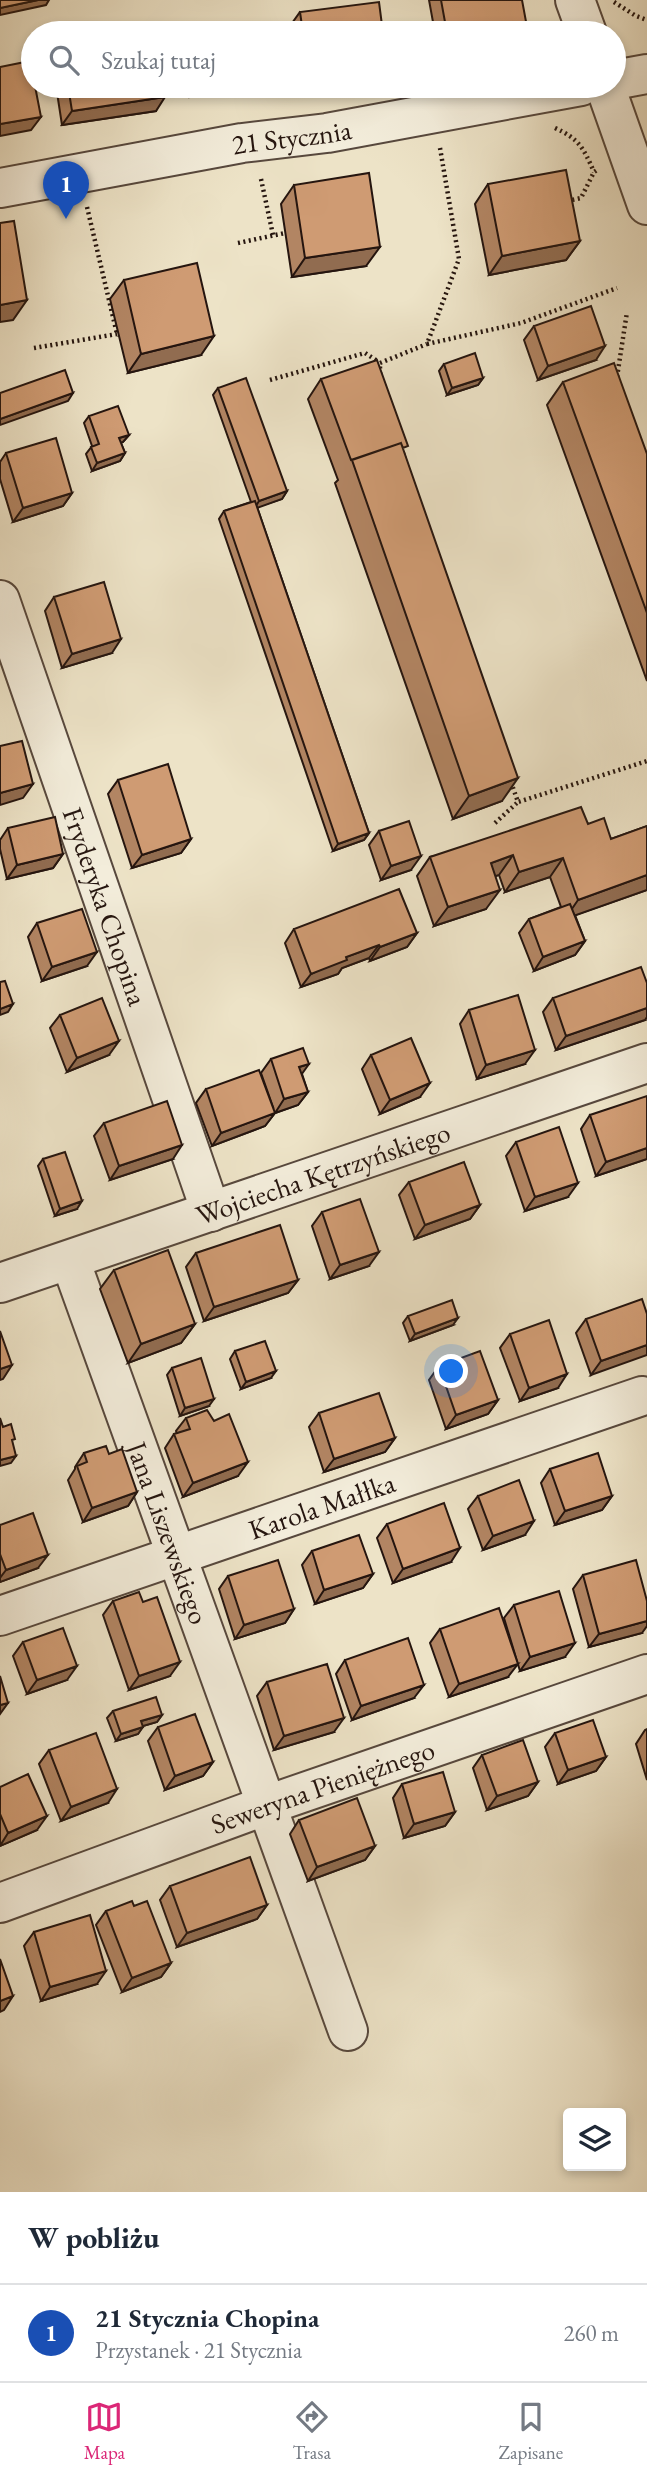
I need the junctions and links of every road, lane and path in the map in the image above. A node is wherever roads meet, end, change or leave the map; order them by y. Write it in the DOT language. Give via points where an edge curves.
graph roads {
  1 [pos="575,0"];
  2 [pos="611,0"];
  3 [pos="647,20"];
  4 [pos="583,21"];
  5 [pos="647,74"];
  6 [pos="626,78"];
  7 [pos="516,98"];
  8 [pos="609,98"];
  9 [pos="553,127"];
  10 [pos="440,147"];
  11 [pos="261,179"];
  12 [pos="0,188"];
  13 [pos="555,204"];
  14 [pos="647,205"];
  15 [pos="87,207"];
  16 [pos="285,233"];
  17 [pos="273,235"];
  18 [pos="237,243"];
  19 [pos="617,288"];
  20 [pos="627,312"];
  21 [pos="427,344"];
  22 [pos="34,348"];
  23 [pos="380,363"];
  24 [pos="270,380"];
  25 [pos="380,380"];
  26 [pos="617,380"];
  27 [pos="0,600"];
  28 [pos="647,761"];
  29 [pos="509,776"];
  30 [pos="518,802"];
  31 [pos="495,823"];
  32 [pos="647,1063"];
  33 [pos="211,1212"];
  34 [pos="70,1260"];
  35 [pos="0,1283"];
  36 [pos="642,1396"];
  37 [pos="175,1556"];
  38 [pos="0,1616"];
  39 [pos="647,1674"];
  40 [pos="267,1805"];
  41 [pos="0,1903"];
  42 [pos="348,2031"];
  1 -- 4 [label="street"];
  2 -- 3 [label="path"];
  5 -- 6 [label="street"];
  7 -- 12 [label="street, 21 Stycznia"];
  8 -- 14 [label="street"];
  9 -- 13 [label="path" via="574,137 594,172 582,198"];
  10 -- 21 [label="path" via="459,259"];
  11 -- 17 [label="path"];
  15 -- 22 [label="path" via="118,335"];
  16 -- 17 [label="path"];
  17 -- 18 [label="path"];
  19 -- 21 [label="path" via="521,323"];
  20 -- 26 [label="path"];
  21 -- 23 [label="path"];
  23 -- 24 [label="path" via="365,353"];
  23 -- 25 [label="path"];
  27 -- 33 [label="street, Fryderyka Chopina"];
  28 -- 30 [label="path"];
  29 -- 30 [label="path"];
  30 -- 31 [label="path"];
  32 -- 33 [label="street, Wojciecha Kętrzyńskiego"];
  33 -- 34 [label="street, Wojciecha Kętrzyńskiego"];
  34 -- 35 [label="street, Wojciecha Kętrzyńskiego"];
  34 -- 37 [label="street, Jana Liszewskiego"];
  36 -- 37 [label="street, Karola Małłka"];
  37 -- 38 [label="street, Karola Małłka"];
  37 -- 40 [label="street, Jana Liszewskiego"];
  39 -- 40 [label="street, Seweryna Pieniężnego"];
  40 -- 41 [label="street, Seweryna Pieniężnego"];
  40 -- 42 [label="street, Jana Liszewskiego"];
}
